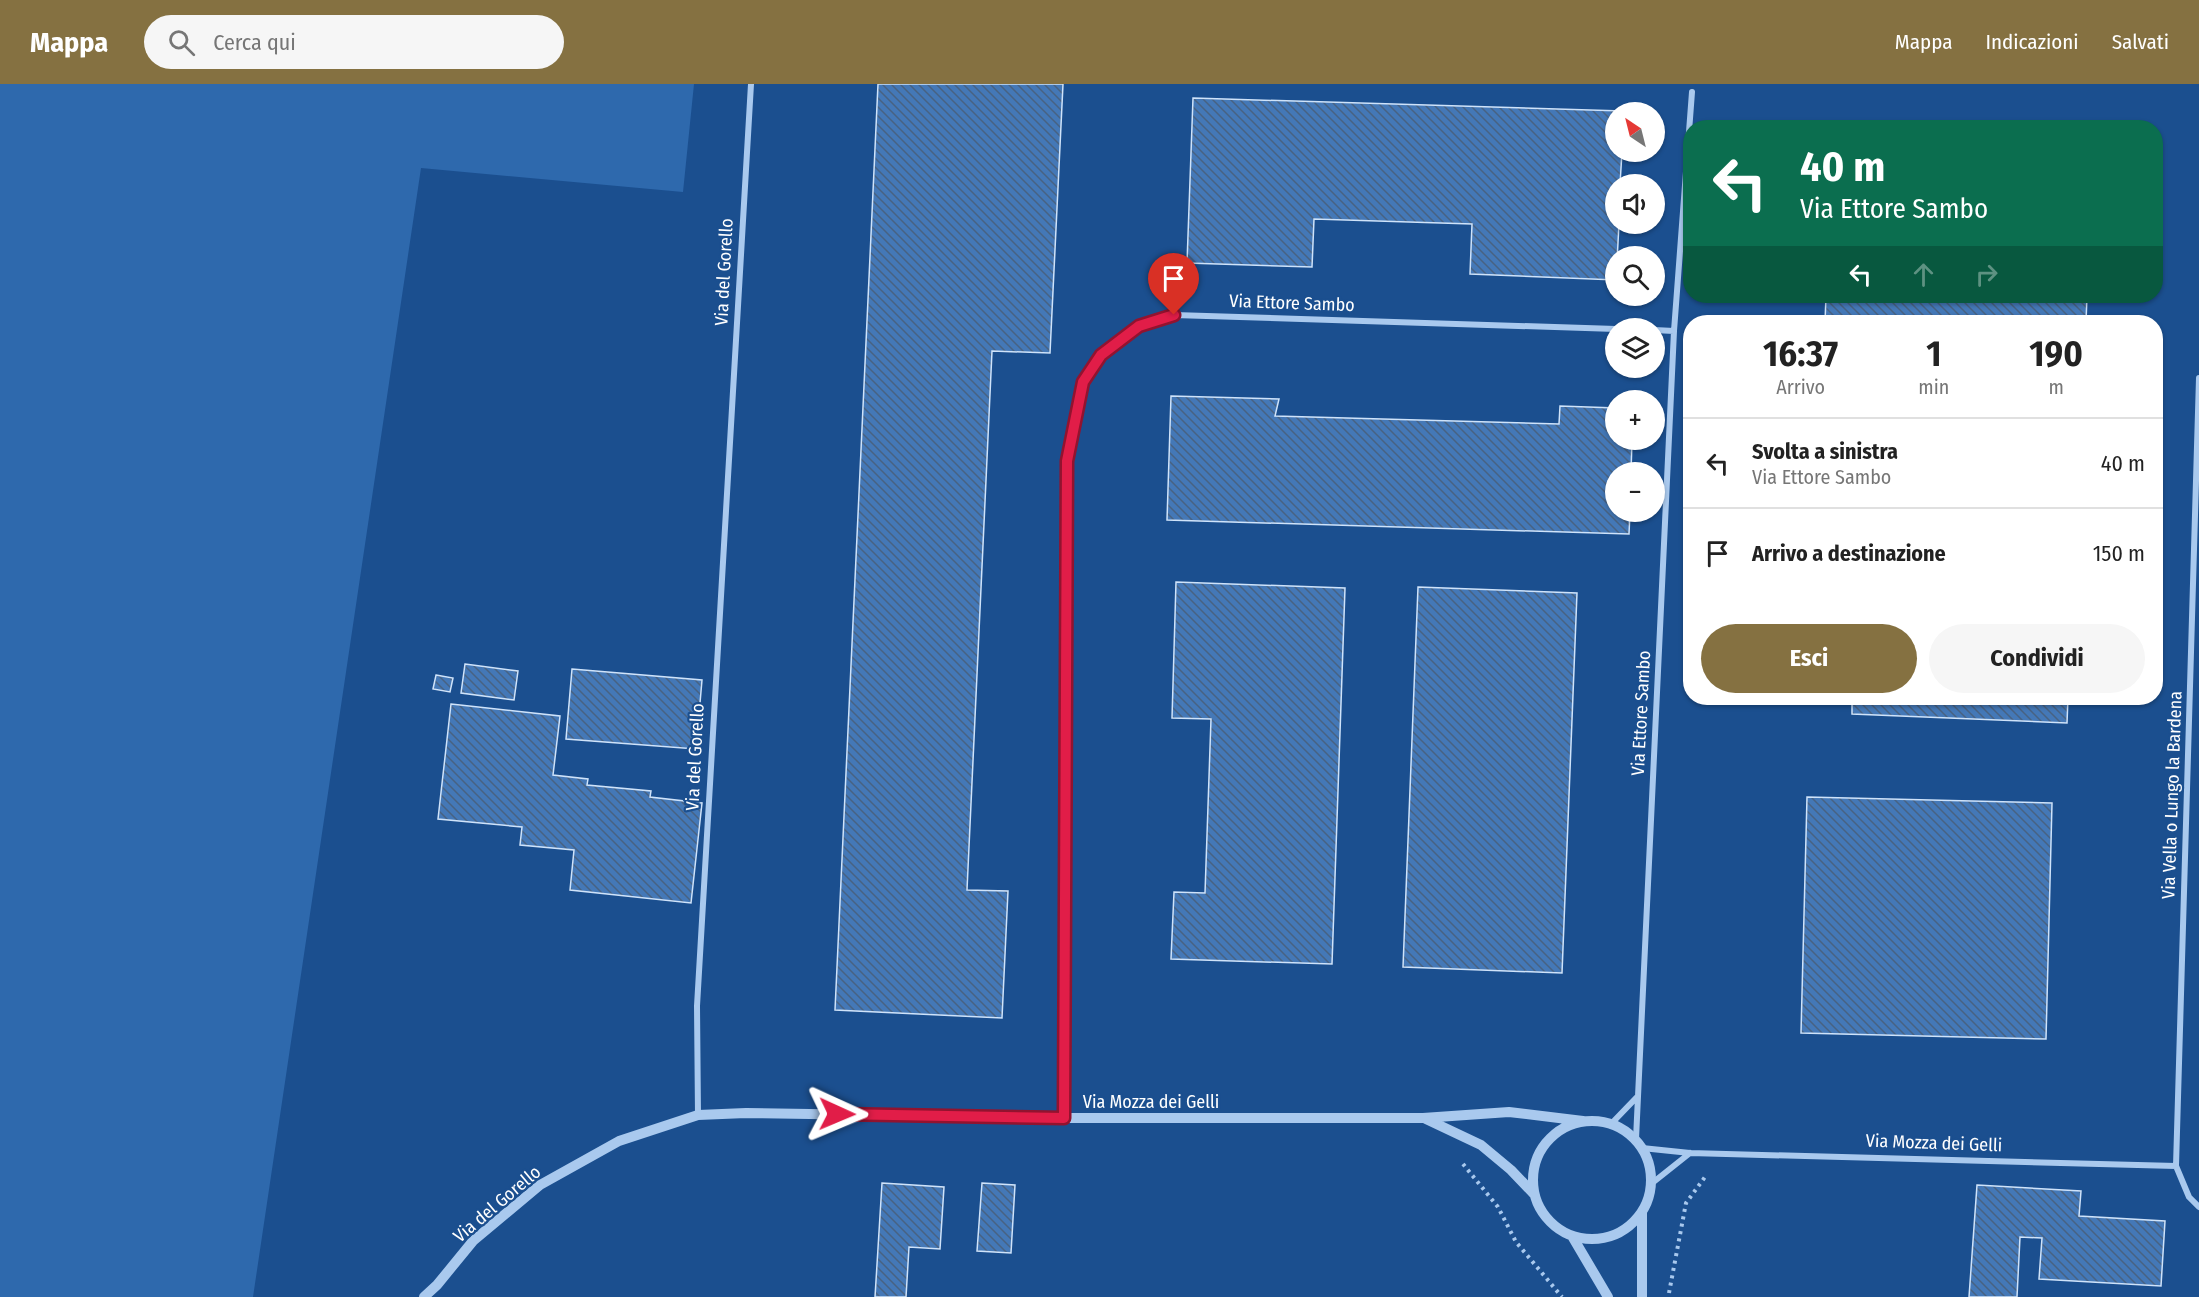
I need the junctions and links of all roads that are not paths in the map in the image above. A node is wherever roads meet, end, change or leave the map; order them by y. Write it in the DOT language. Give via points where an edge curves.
graph roads {
  1 [pos="751,84"];
  2 [pos="1692,92"];
  3 [pos="1690,120"];
  4 [pos="1683,212"];
  5 [pos="1605,329"];
  6 [pos="1665,331"];
  7 [pos="1674,331"];
  8 [pos="2199,378"];
  9 [pos="1638,1097"];
  10 [pos="698,1115"];
  11 [pos="1064,1118"];
  12 [pos="1424,1118"];
  13 [pos="1583,1121"];
  14 [pos="1611,1124"];
  15 [pos="1639,1144"];
  16 [pos="1690,1154"];
  17 [pos="2176,1166"];
  18 [pos="1651,1184"];
  19 [pos="1534,1194"];
  20 [pos="2199,1207"];
  21 [pos="1642,1213"];
  22 [pos="1572,1236"];
  23 [pos="437,1284"];
  24 [pos="424,1297"];
  25 [pos="432,1297"];
  26 [pos="1608,1297"];
  27 [pos="1642,1297"];
  1 -- 10 [label="street, Via del Gorello" via="698,995"];
  2 -- 3 [label="street, Via Ettore Sambo"];
  4 -- 7 [label="street, Via Ettore Sambo"];
  5 -- 11 [label="street, Via Ettore Sambo" via="1174,315 1139,326 1101,355 1083,382 1067,461"];
  6 -- 7 [label="street"];
  7 -- 9 [label="street, Via Ettore Sambo"];
  8 -- 17 [label="street, Via Vella o Lungo la Bardena"];
  9 -- 14 [label="street"];
  9 -- 15 [label="street, Via Ettore Sambo"];
  10 -- 11 [label="street, Via Mozza dei Gelli"];
  10 -- 23 [label="street, Via del Gorello" via="619,1141 540,1185 473,1241"];
  11 -- 12 [label="street, Via Mozza dei Gelli"];
  12 -- 13 [label="street, Via Mozza dei Gelli" via="1509,1112"];
  12 -- 19 [label="street, Via Mozza dei Gelli" via="1481,1144"];
  13 -- 14 [label="street"];
  13 -- 19 [label="street" via="1564,1127 1548,1139 1535,1165"];
  14 -- 15 [label="street" via="1621,1127"];
  15 -- 16 [label="street, Via Mozza dei Gelli"];
  15 -- 18 [label="street" via="1647,1156"];
  16 -- 17 [label="street, Via Mozza dei Gelli"];
  16 -- 18 [label="street"];
  17 -- 20 [label="street, Via Vella o Lungo la Bardena" via="2189,1197"];
  18 -- 21 [label="street"];
  19 -- 22 [label="street" via="1541,1212 1555,1227"];
  21 -- 22 [label="street" via="1629,1227 1611,1236"];
  21 -- 27 [label="street"];
  22 -- 26 [label="street"];
  23 -- 24 [label="street, Via del Gorello"];
  23 -- 25 [label="street, Via del Gorello"];
}
